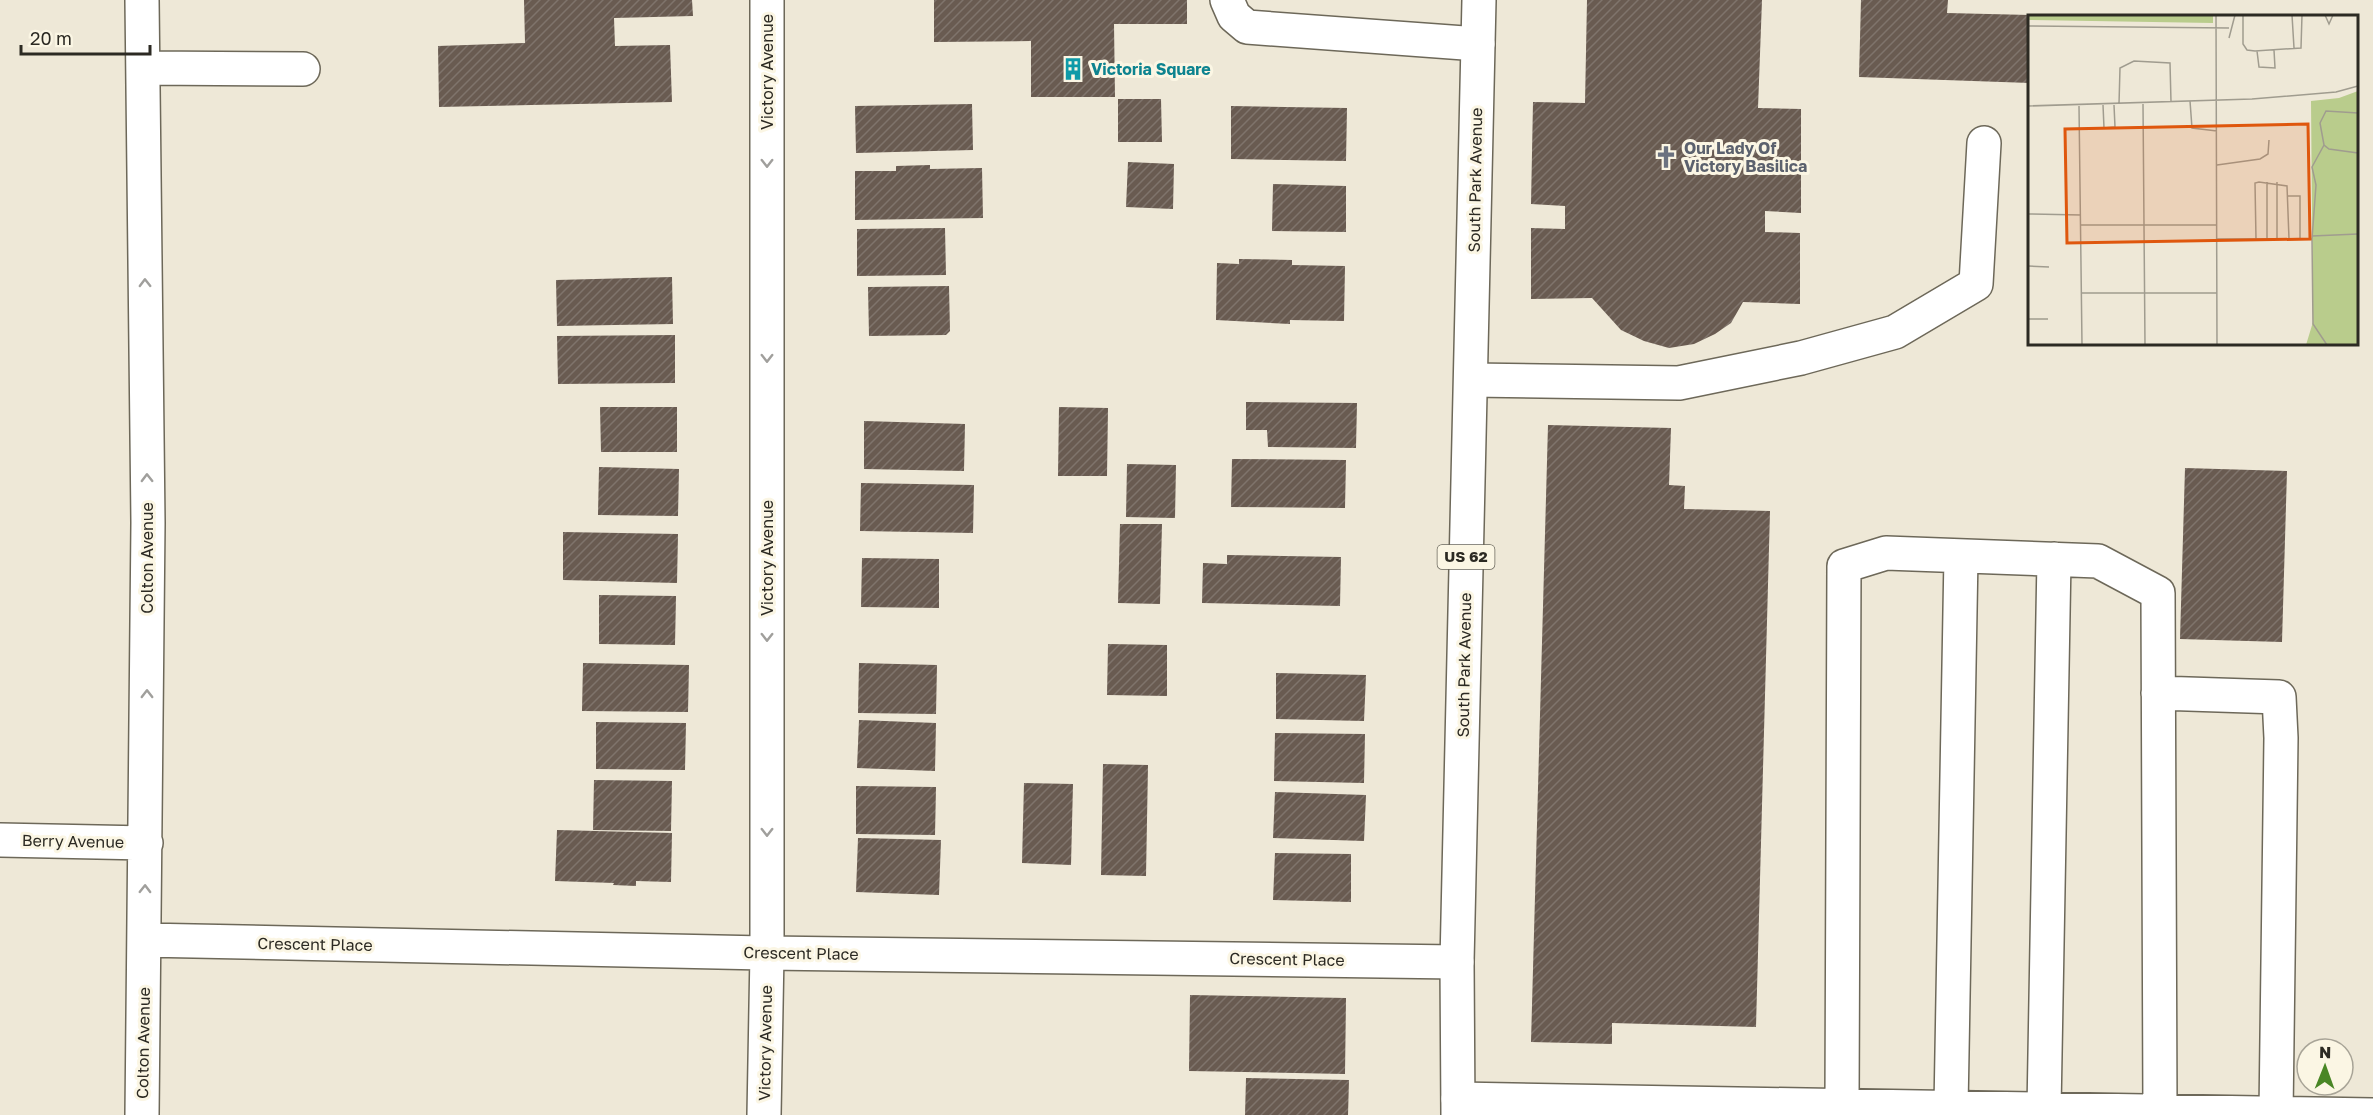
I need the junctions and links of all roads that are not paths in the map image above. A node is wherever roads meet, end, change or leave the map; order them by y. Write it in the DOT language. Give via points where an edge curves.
graph roads {
  1 [pos="142,0"];
  2 [pos="767,0"];
  3 [pos="1227,0"];
  4 [pos="1479,0"];
  5 [pos="1478,44"];
  6 [pos="143,68"];
  7 [pos="303,69"];
  8 [pos="1984,143"];
  9 [pos="1471,380"];
  10 [pos="1961,556"];
  11 [pos="2054,559"];
  12 [pos="2158,693"];
  13 [pos="0,840"];
  14 [pos="146,843"];
  15 [pos="144,940"];
  16 [pos="767,953"];
  17 [pos="1457,962"];
  18 [pos="1842,1105"];
  19 [pos="1458,1107"];
  20 [pos="1951,1107"];
  21 [pos="2044,1109"];
  22 [pos="2160,1111"];
  23 [pos="2276,1113"];
  24 [pos="142,1115"];
  25 [pos="764,1115"];
  26 [pos="2373,1115"];
  1 -- 6 [label="street, Colton Avenue"];
  2 -- 16 [label="street, Victory Avenue, one-way"];
  3 -- 5 [label="street" via="1234,16 1247,27"];
  4 -- 5 [label="street, South Park Avenue / US 62"];
  5 -- 9 [label="street, South Park Avenue / US 62"];
  6 -- 7 [label="street"];
  14 -- 6 [label="street, Colton Avenue, one-way" via="148,523"];
  8 -- 9 [label="street" via="1976,284 1895,332 1801,358 1679,383"];
  9 -- 17 [label="street, South Park Avenue / US 62"];
  10 -- 11 [label="street"];
  10 -- 18 [label="street" via="1886,553 1844,566"];
  10 -- 20 [label="street"];
  11 -- 12 [label="street" via="2098,561 2158,593"];
  11 -- 21 [label="street"];
  12 -- 22 [label="street"];
  12 -- 23 [label="street" via="2279,697"];
  13 -- 14 [label="street, Berry Avenue"];
  15 -- 14 [label="street, Colton Avenue, one-way"];
  15 -- 16 [label="street, Crescent Place"];
  15 -- 24 [label="street, Colton Avenue"];
  16 -- 17 [label="street, Crescent Place"];
  16 -- 25 [label="street, Victory Avenue"];
  17 -- 19 [label="street, South Park Avenue / US 62"];
  18 -- 19 [label="street"];
  18 -- 20 [label="street"];
  20 -- 21 [label="street"];
  21 -- 22 [label="street"];
  22 -- 23 [label="street"];
  23 -- 26 [label="street"];
}
